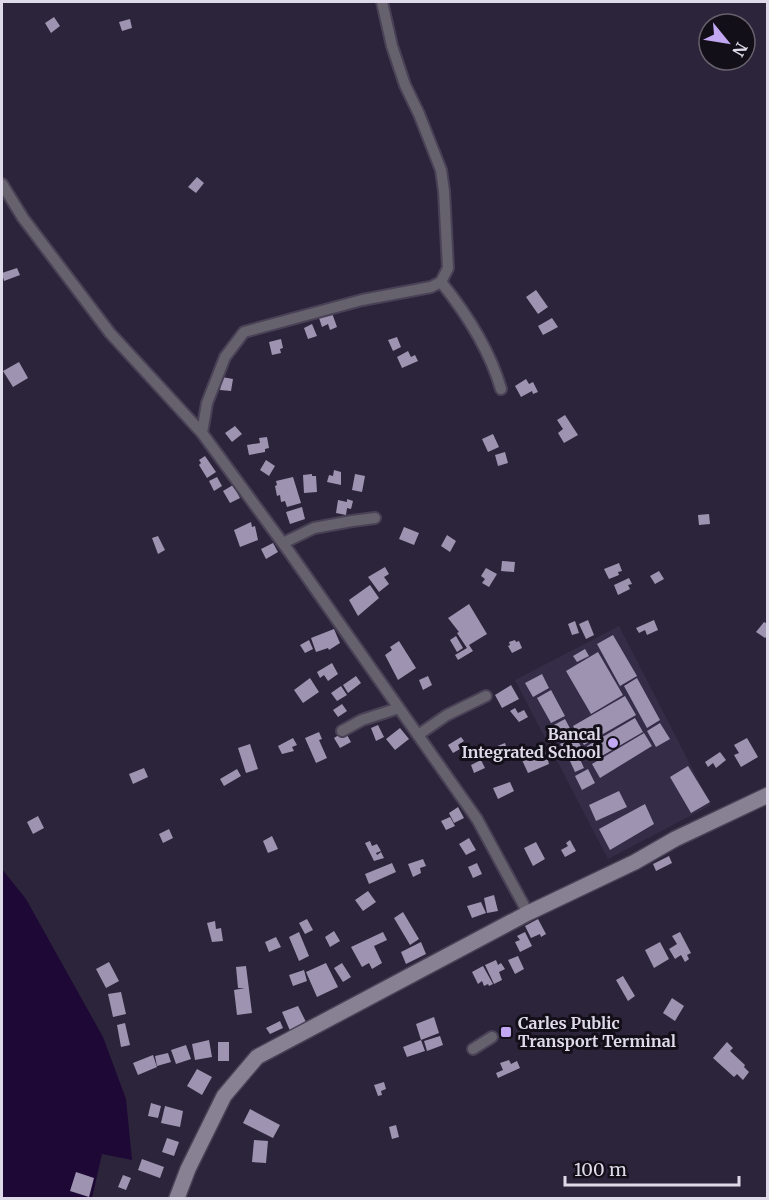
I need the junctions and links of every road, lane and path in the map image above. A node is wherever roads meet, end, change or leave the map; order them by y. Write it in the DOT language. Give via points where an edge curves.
graph roads {
  1 [pos="382,2"];
  2 [pos="2,184"];
  3 [pos="441,282"];
  4 [pos="501,389"];
  5 [pos="202,433"];
  6 [pos="375,518"];
  7 [pos="283,543"];
  8 [pos="486,696"];
  9 [pos="399,708"];
  10 [pos="342,731"];
  11 [pos="418,735"];
  12 [pos="768,795"];
  13 [pos="528,913"];
  14 [pos="492,1037"];
  15 [pos="473,1049"];
  16 [pos="177,1198"];
  1 -- 3 [label="street" via="405,85 441,170 448,268"];
  2 -- 5 [label="street" via="110,333"];
  3 -- 4 [label="street" via="494,366"];
  3 -- 5 [label="street" via="244,332 225,357 207,403"];
  5 -- 7 [label="street"];
  6 -- 7 [label="street" via="314,528"];
  7 -- 9 [label="street"];
  8 -- 11 [label="street"];
  9 -- 10 [label="street"];
  9 -- 11 [label="street"];
  11 -- 13 [label="street" via="477,819"];
  12 -- 13 [label="main road"];
  13 -- 16 [label="main road" via="256,1057 224,1096"];
  14 -- 15 [label="street"];
}
